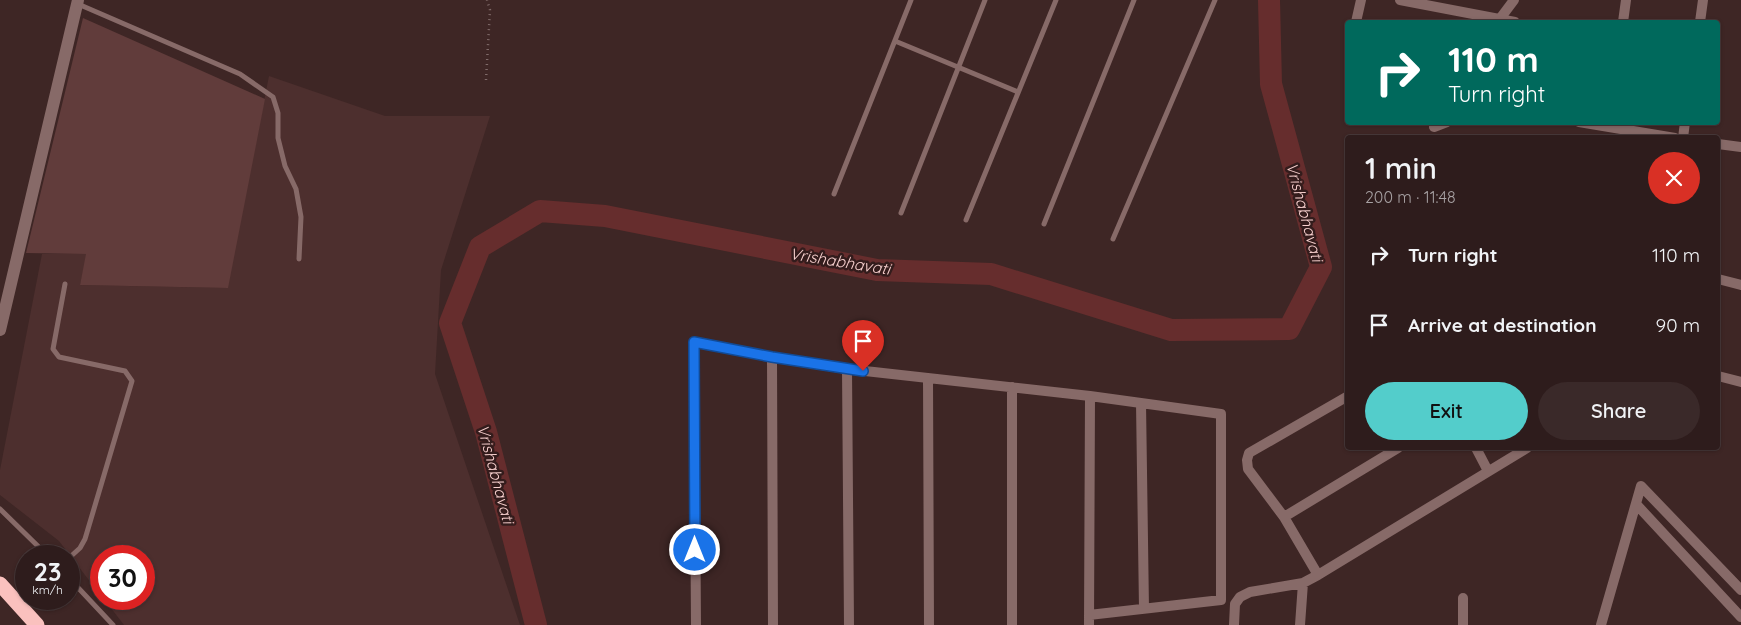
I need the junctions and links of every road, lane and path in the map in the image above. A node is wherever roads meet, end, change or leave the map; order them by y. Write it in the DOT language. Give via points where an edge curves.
graph roads {
  1 [pos="487,0"];
  2 [pos="911,0"];
  3 [pos="985,0"];
  4 [pos="1056,0"];
  5 [pos="1134,0"];
  6 [pos="1215,0"];
  7 [pos="1361,0"];
  8 [pos="1400,0"];
  9 [pos="1514,0"];
  10 [pos="1626,0"];
  11 [pos="1703,0"];
  12 [pos="78,2"];
  13 [pos="1436,3"];
  14 [pos="1356,20"];
  15 [pos="1499,20"];
  16 [pos="1623,20"];
  17 [pos="1700,20"];
  18 [pos="895,41"];
  19 [pos="958,67"];
  20 [pos="486,80"];
  21 [pos="1018,92"];
  22 [pos="1439,125"];
  23 [pos="1611,125"];
  24 [pos="1434,127"];
  25 [pos="1660,135"];
  26 [pos="1720,144"];
  27 [pos="1741,147"];
  28 [pos="834,194"];
  29 [pos="901,213"];
  30 [pos="966,220"];
  31 [pos="1044,224"];
  32 [pos="1113,239"];
  33 [pos="299,259"];
  34 [pos="1720,280"];
  35 [pos="65,284"];
  36 [pos="1741,285"];
  37 [pos="5,286"];
  38 [pos="0,330"];
  39 [pos="772,357"];
  40 [pos="847,369"];
  41 [pos="1720,377"];
  42 [pos="928,378"];
  43 [pos="1741,382"];
  44 [pos="1012,388"];
  45 [pos="1090,396"];
  46 [pos="1345,398"];
  47 [pos="1141,403"];
  48 [pos="1395,450"];
  49 [pos="1477,450"];
  50 [pos="1524,450"];
  51 [pos="1488,471"];
  52 [pos="1636,504"];
  53 [pos="0,509"];
  54 [pos="1284,517"];
  55 [pos="37,545"];
  56 [pos="80,548"];
  57 [pos="1318,575"];
  58 [pos="1303,583"];
  59 [pos="0,584"];
  60 [pos="80,590"];
  61 [pos="1741,590"];
  62 [pos="1463,598"];
  63 [pos="1144,609"];
  64 [pos="1741,616"];
  65 [pos="1089,620"];
  66 [pos="37,625"];
  67 [pos="113,625"];
  68 [pos="696,625"];
  69 [pos="773,625"];
  70 [pos="848,625"];
  71 [pos="929,625"];
  72 [pos="1012,625"];
  73 [pos="1234,625"];
  74 [pos="1300,625"];
  75 [pos="1463,625"];
  76 [pos="1601,625"];
  1 -- 20 [label="path" via="490,10"];
  2 -- 18 [label="lane"];
  3 -- 19 [label="lane"];
  4 -- 21 [label="lane"];
  5 -- 31 [label="lane"];
  6 -- 32 [label="lane"];
  7 -- 14 [label="street"];
  8 -- 13 [label="street"];
  9 -- 15 [label="street"];
  10 -- 16 [label="street"];
  11 -- 17 [label="street"];
  12 -- 33 [label="lane" via="240,74 273,97 278,113 278,138 285,166 296,189 301,218"];
  12 -- 37 [label="street"];
  13 -- 15 [label="street"];
  18 -- 19 [label="lane"];
  18 -- 28 [label="lane"];
  19 -- 21 [label="lane"];
  19 -- 29 [label="lane"];
  21 -- 30 [label="lane"];
  22 -- 24 [label="street"];
  23 -- 25 [label="street"];
  26 -- 27 [label="street"];
  34 -- 36 [label="street"];
  35 -- 56 [label="lane" via="53,349 56,354 125,371 132,381"];
  37 -- 38 [label="street"];
  39 -- 40 [label="street"];
  39 -- 68 [label="street" via="694,342"];
  39 -- 69 [label="street"];
  40 -- 42 [label="street"];
  40 -- 70 [label="street"];
  41 -- 43 [label="street"];
  42 -- 44 [label="street"];
  42 -- 71 [label="street"];
  44 -- 45 [label="street"];
  44 -- 72 [label="street"];
  45 -- 47 [label="street"];
  45 -- 65 [label="street"];
  46 -- 54 [label="street" via="1248,456 1248,469"];
  47 -- 63 [label="street"];
  47 -- 63 [label="street" via="1221,414 1221,600"];
  48 -- 54 [label="street"];
  49 -- 51 [label="street"];
  50 -- 51 [label="street"];
  51 -- 57 [label="street"];
  52 -- 61 [label="street" via="1641,486"];
  52 -- 64 [label="street"];
  52 -- 76 [label="street"];
  53 -- 55 [label="lane"];
  54 -- 57 [label="street"];
  57 -- 58 [label="street"];
  58 -- 73 [label="street" via="1250,592 1240,597"];
  58 -- 74 [label="street"];
  59 -- 66 [label="highway"];
  60 -- 67 [label="lane"];
  62 -- 75 [label="street"];
  63 -- 65 [label="street"];
}
